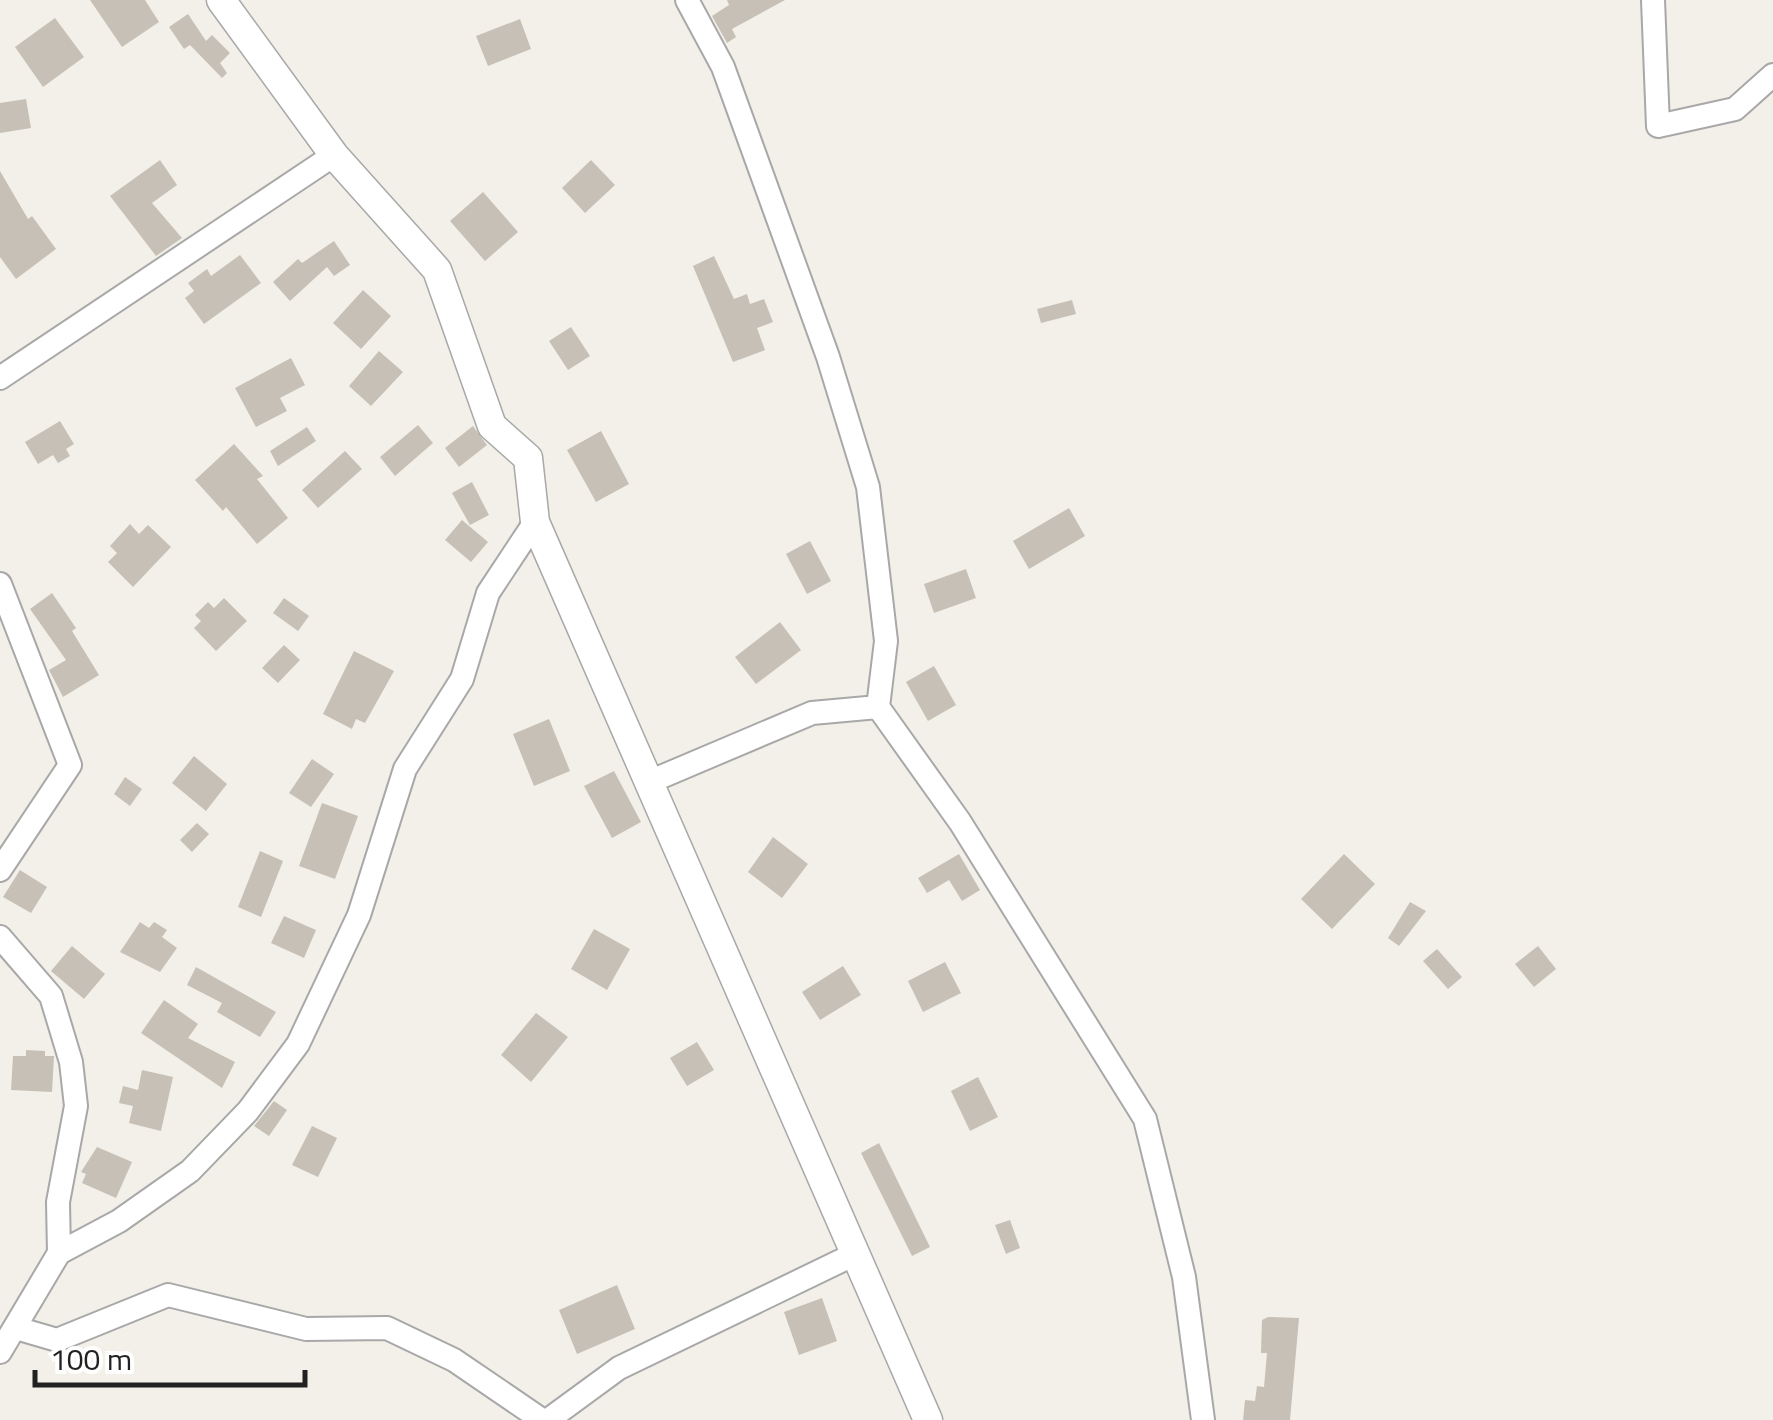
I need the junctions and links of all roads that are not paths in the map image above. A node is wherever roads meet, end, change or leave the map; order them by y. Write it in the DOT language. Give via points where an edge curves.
graph roads {
  1 [pos="221,0"];
  2 [pos="687,0"];
  3 [pos="1653,0"];
  4 [pos="1773,75"];
  5 [pos="334,155"];
  6 [pos="0,378"];
  7 [pos="535,522"];
  8 [pos="0,584"];
  9 [pos="878,707"];
  10 [pos="648,782"];
  11 [pos="0,870"];
  12 [pos="0,938"];
  13 [pos="59,1253"];
  14 [pos="855,1254"];
  15 [pos="16,1328"];
  16 [pos="0,1352"];
  17 [pos="545,1420"];
  18 [pos="928,1420"];
  19 [pos="1203,1420"];
  1 -- 5 [label="street"];
  2 -- 9 [label="street" via="723,67 868,487 886,641"];
  3 -- 4 [label="street" via="1658,126 1735,109"];
  5 -- 6 [label="street"];
  5 -- 7 [label="street" via="437,270 492,426 528,458"];
  7 -- 10 [label="street"];
  7 -- 13 [label="street" via="488,593 462,679 405,769 360,915 298,1044 248,1111 190,1171"];
  8 -- 11 [label="street" via="70,765"];
  9 -- 10 [label="street" via="812,713"];
  9 -- 19 [label="street" via="960,822 1144,1119 1184,1277"];
  10 -- 14 [label="street"];
  12 -- 13 [label="street" via="51,996 71,1062 76,1106 58,1202"];
  13 -- 15 [label="street"];
  14 -- 17 [label="street" via="619,1368"];
  14 -- 18 [label="street"];
  15 -- 16 [label="street"];
  15 -- 17 [label="street" via="57,1340 168,1295 306,1329 387,1328 454,1360"];
}
